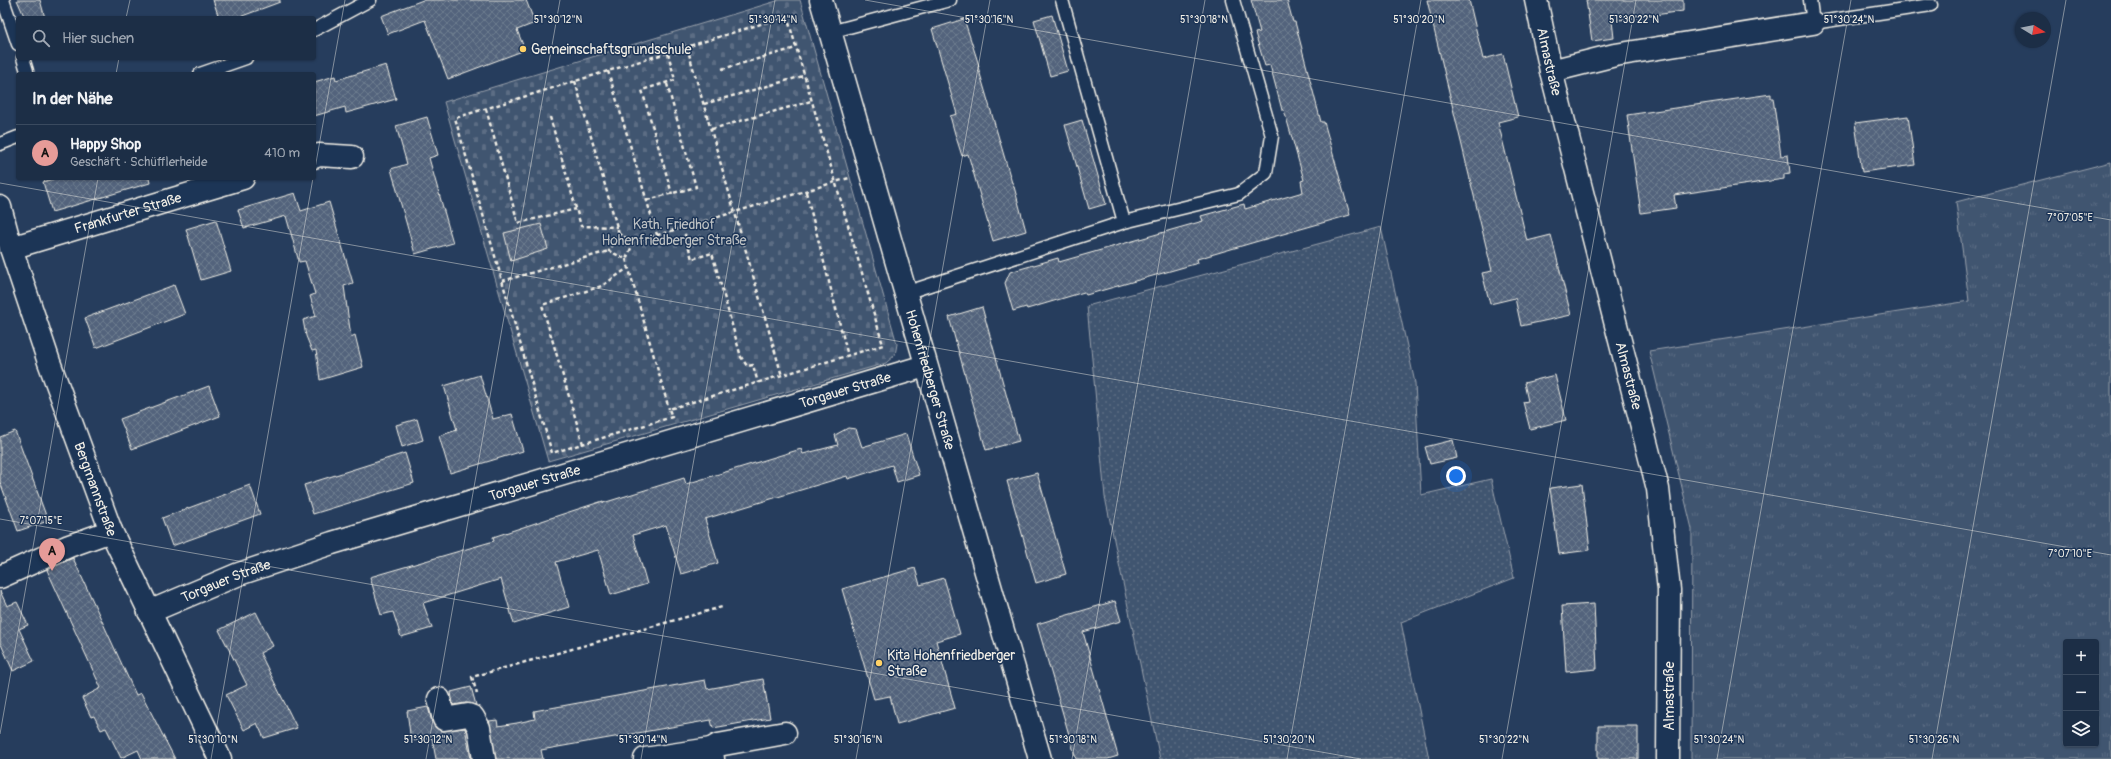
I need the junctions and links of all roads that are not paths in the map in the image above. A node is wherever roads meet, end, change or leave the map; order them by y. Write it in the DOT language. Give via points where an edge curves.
graph roads {
  1 [pos="3,0"];
  2 [pos="370,0"];
  3 [pos="821,0"];
  4 [pos="950,0"];
  5 [pos="1062,0"];
  6 [pos="1233,0"];
  7 [pos="1536,0"];
  8 [pos="1810,0"];
  9 [pos="911,5"];
  10 [pos="1931,5"];
  11 [pos="1813,23"];
  12 [pos="316,29"];
  13 [pos="830,32"];
  14 [pos="16,38"];
  15 [pos="24,60"];
  16 [pos="240,60"];
  17 [pos="27,71"];
  18 [pos="1551,71"];
  19 [pos="206,72"];
  20 [pos="16,138"];
  21 [pos="0,144"];
  22 [pos="316,156"];
  23 [pos="352,157"];
  24 [pos="236,180"];
  25 [pos="0,207"];
  26 [pos="1124,222"];
  27 [pos="11,248"];
  28 [pos="905,293"];
  29 [pos="925,366"];
  30 [pos="110,531"];
  31 [pos="0,578"];
  32 [pos="149,612"];
  33 [pos="439,699"];
  34 [pos="785,733"];
  35 [pos="712,754"];
  36 [pos="220,759"];
  37 [pos="484,759"];
  38 [pos="646,759"];
  39 [pos="1040,759"];
  40 [pos="1668,759"];
  1 -- 14 [label="lane"];
  2 -- 12 [label="lane"];
  3 -- 13 [label="street, Hohenfriedberger Straße"];
  4 -- 9 [label="lane"];
  5 -- 26 [label="lane"];
  6 -- 26 [label="lane" via="1272,136 1266,173 1240,194"];
  7 -- 18 [label="street, Almastraße"];
  8 -- 11 [label="lane"];
  9 -- 13 [label="lane"];
  10 -- 11 [label="lane"];
  11 -- 18 [label="street" via="1615,55"];
  13 -- 28 [label="street, Hohenfriedberger Straße"];
  15 -- 17 [label="lane"];
  16 -- 19 [label="lane"];
  18 -- 40 [label="street, Almastraße" via="1658,489 1669,590"];
  20 -- 21 [label="lane"];
  22 -- 23 [label="street"];
  24 -- 27 [label="street, Frankfurter Straße"];
  25 -- 27 [label="street, Bergmannstraße"];
  26 -- 28 [label="lane"];
  27 -- 30 [label="street, Bergmannstraße"];
  28 -- 29 [label="street, Hohenfriedberger Straße"];
  29 -- 32 [label="street, Torgauer Straße" via="332,543 239,574"];
  29 -- 39 [label="street, Hohenfriedberger Straße"];
  30 -- 31 [label="street" via="69,546"];
  30 -- 32 [label="street, Bergmannstraße"];
  32 -- 36 [label="street, Bergmannstraße"];
  33 -- 37 [label="street" via="444,719 468,715 473,717 480,728"];
  34 -- 35 [label="street" via="718,745"];
  35 -- 38 [label="street"];
}
